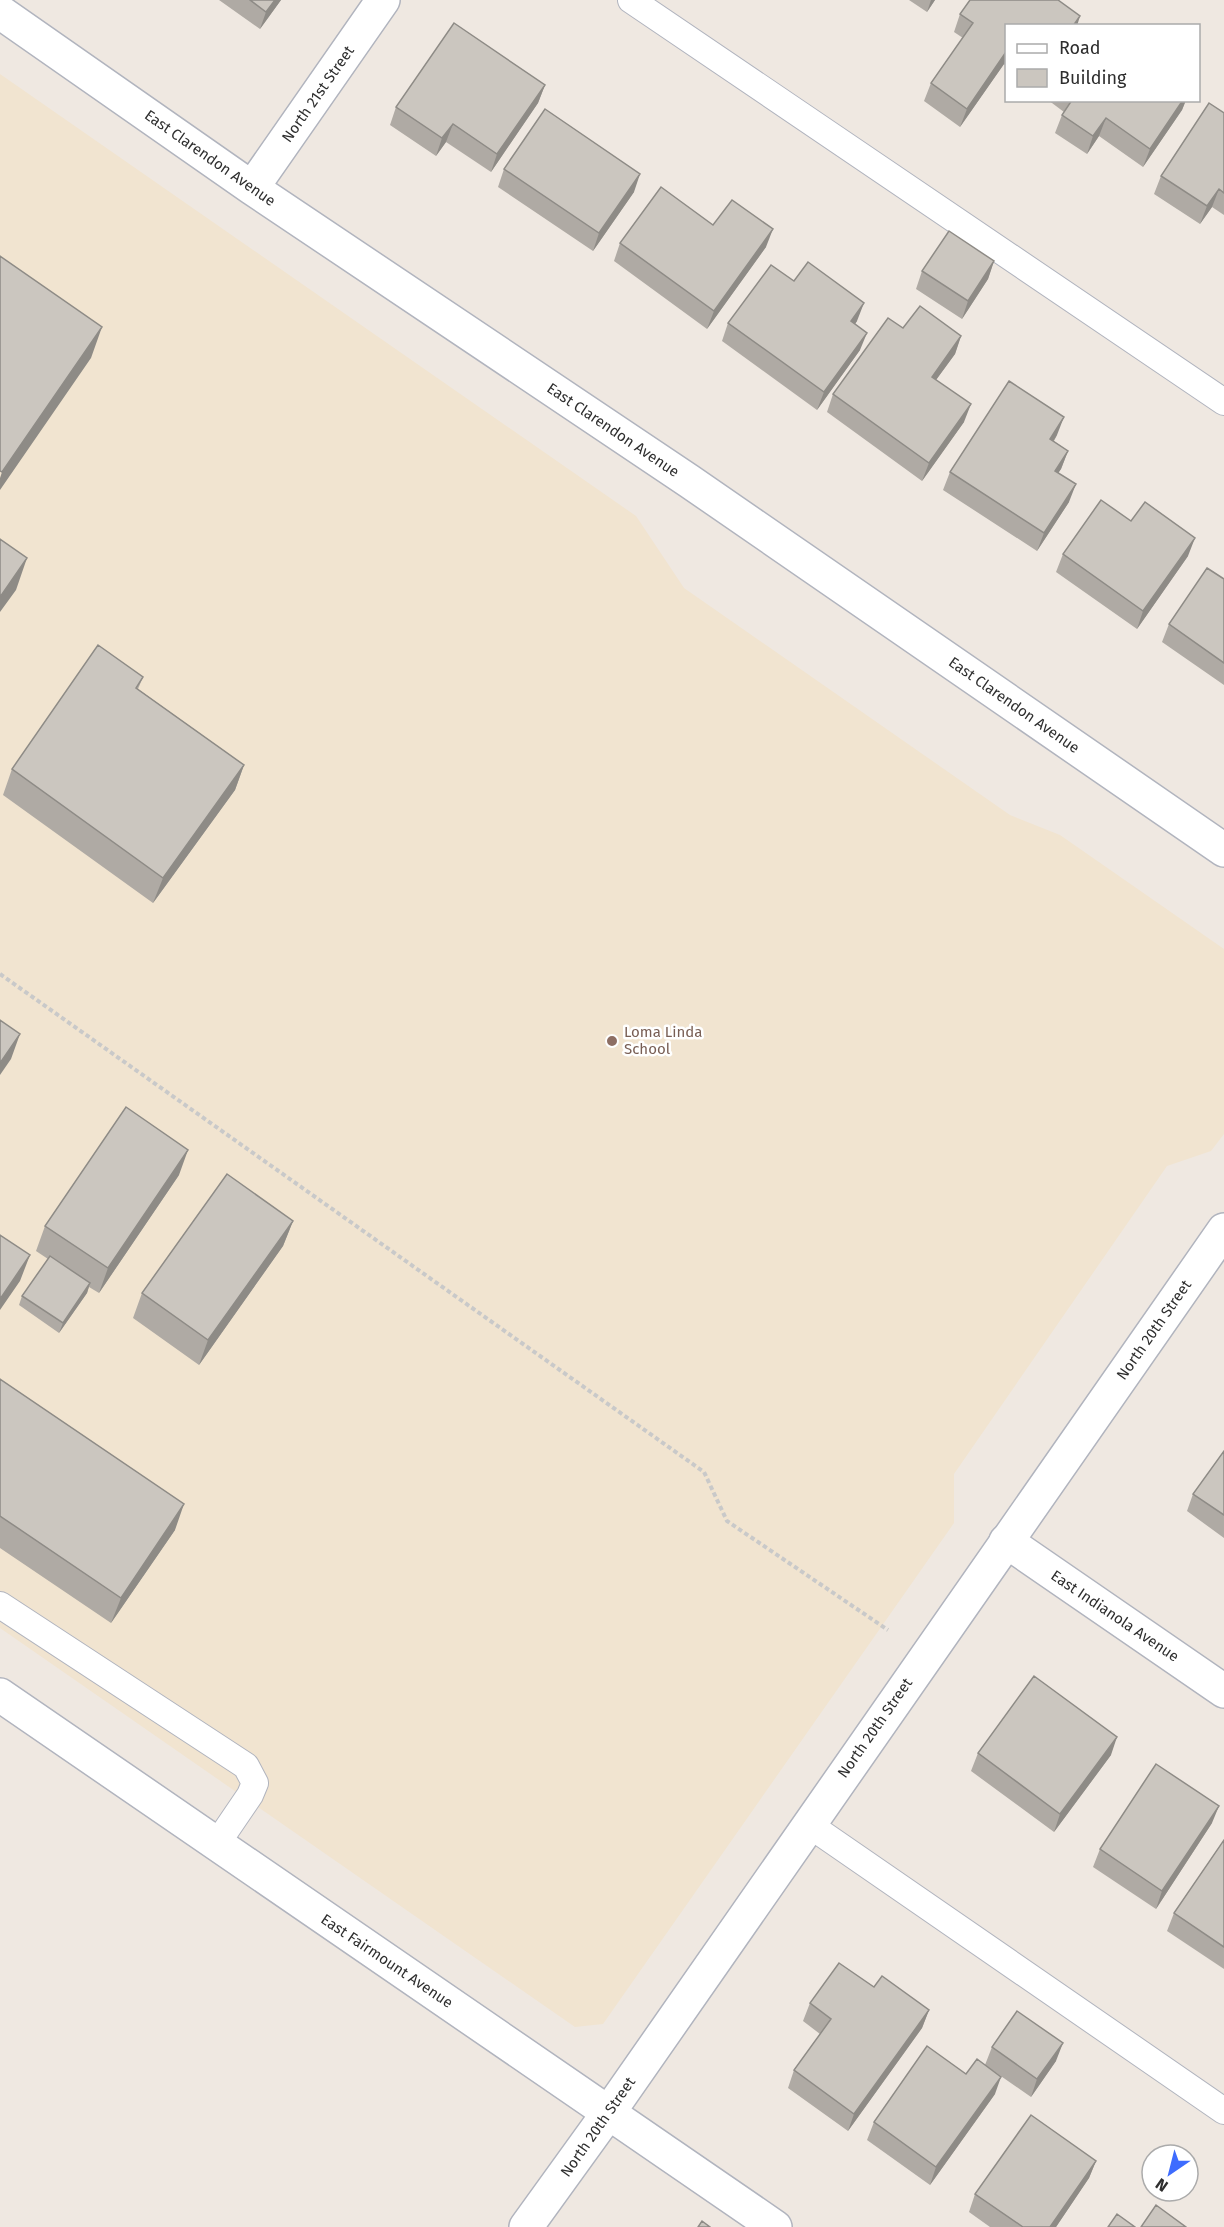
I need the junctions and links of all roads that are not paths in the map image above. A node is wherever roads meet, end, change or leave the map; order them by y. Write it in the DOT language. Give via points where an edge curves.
graph roads {
  1 [pos="382,0"];
  2 [pos="631,0"];
  3 [pos="0,12"];
  4 [pos="252,188"];
  5 [pos="1224,402"];
  6 [pos="1224,850"];
  7 [pos="1219,1246"];
  8 [pos="1006,1541"];
  9 [pos="0,1605"];
  10 [pos="1224,1691"];
  11 [pos="0,1695"];
  12 [pos="808,1824"];
  13 [pos="216,1845"];
  14 [pos="1224,2111"];
  15 [pos="609,2112"];
  16 [pos="526,2227"];
  17 [pos="775,2227"];
  1 -- 4 [label="street, North 21st Street"];
  2 -- 5 [label="lane"];
  3 -- 4 [label="street, East Clarendon Avenue"];
  4 -- 6 [label="street, East Clarendon Avenue" via="689,481"];
  7 -- 8 [label="street, North 20th Street"];
  8 -- 10 [label="street, East Indianola Avenue"];
  8 -- 12 [label="street, North 20th Street"];
  9 -- 13 [label="lane" via="246,1766 255,1783"];
  11 -- 13 [label="street, East Fairmount Avenue"];
  12 -- 14 [label="lane"];
  12 -- 15 [label="street, North 20th Street"];
  13 -- 15 [label="street, East Fairmount Avenue"];
  15 -- 16 [label="street, North 20th Street"];
  15 -- 17 [label="street, East Fairmount Avenue"];
}
